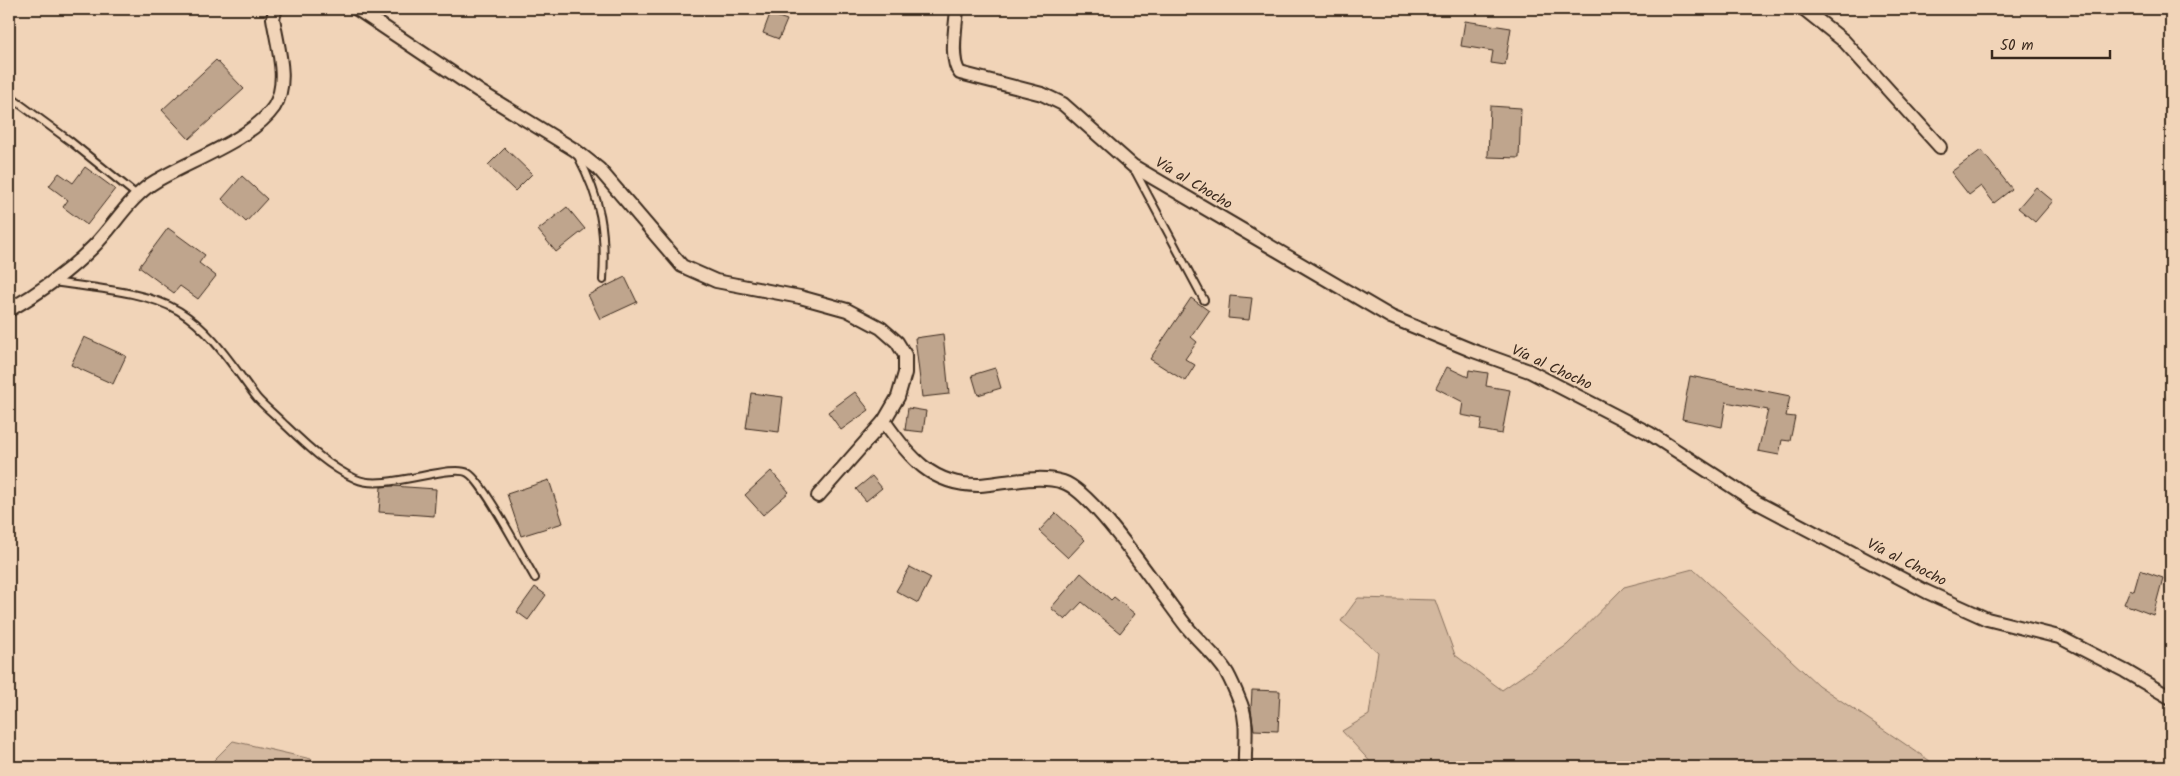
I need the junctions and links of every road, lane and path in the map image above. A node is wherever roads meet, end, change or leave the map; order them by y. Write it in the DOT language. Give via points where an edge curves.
graph roads {
  1 [pos="276,9"];
  2 [pos="357,9"];
  3 [pos="957,9"];
  4 [pos="1804,9"];
  5 [pos="9,96"];
  6 [pos="1940,147"];
  7 [pos="575,150"];
  8 [pos="1133,166"];
  9 [pos="138,196"];
  10 [pos="603,280"];
  11 [pos="53,282"];
  12 [pos="1204,300"];
  13 [pos="9,310"];
  14 [pos="884,422"];
  15 [pos="818,496"];
  16 [pos="535,578"];
  17 [pos="2171,698"];
  18 [pos="1245,767"];
  1 -- 9 [label="street" via="273,18 282,76 274,106 255,128 154,182"];
  2 -- 7 [label="street" via="479,91"];
  3 -- 8 [label="street, Vía al Chocho" via="954,48 956,68 960,73 1042,94 1063,104"];
  4 -- 6 [label="street" via="1844,41"];
  5 -- 9 [label="lane"];
  7 -- 10 [label="lane" via="601,211 605,246"];
  7 -- 14 [label="street" via="599,169 682,266 716,282 800,297 847,310 881,328 897,342 905,355 905,373 898,397"];
  8 -- 12 [label="lane"];
  8 -- 17 [label="street, Vía al Chocho" via="1391,317 1529,371 1649,433 1756,502 1927,592 1987,619 2060,637"];
  9 -- 11 [label="street" via="94,246"];
  11 -- 13 [label="street"];
  11 -- 16 [label="lane" via="156,301 179,311 204,330 266,407 315,453 357,480 410,480 456,469 468,472 490,501"];
  14 -- 15 [label="street"];
  14 -- 18 [label="street" via="910,456 942,479 981,485 1045,478 1064,482 1080,491 1105,518 1188,628 1226,672 1246,721"];
}
